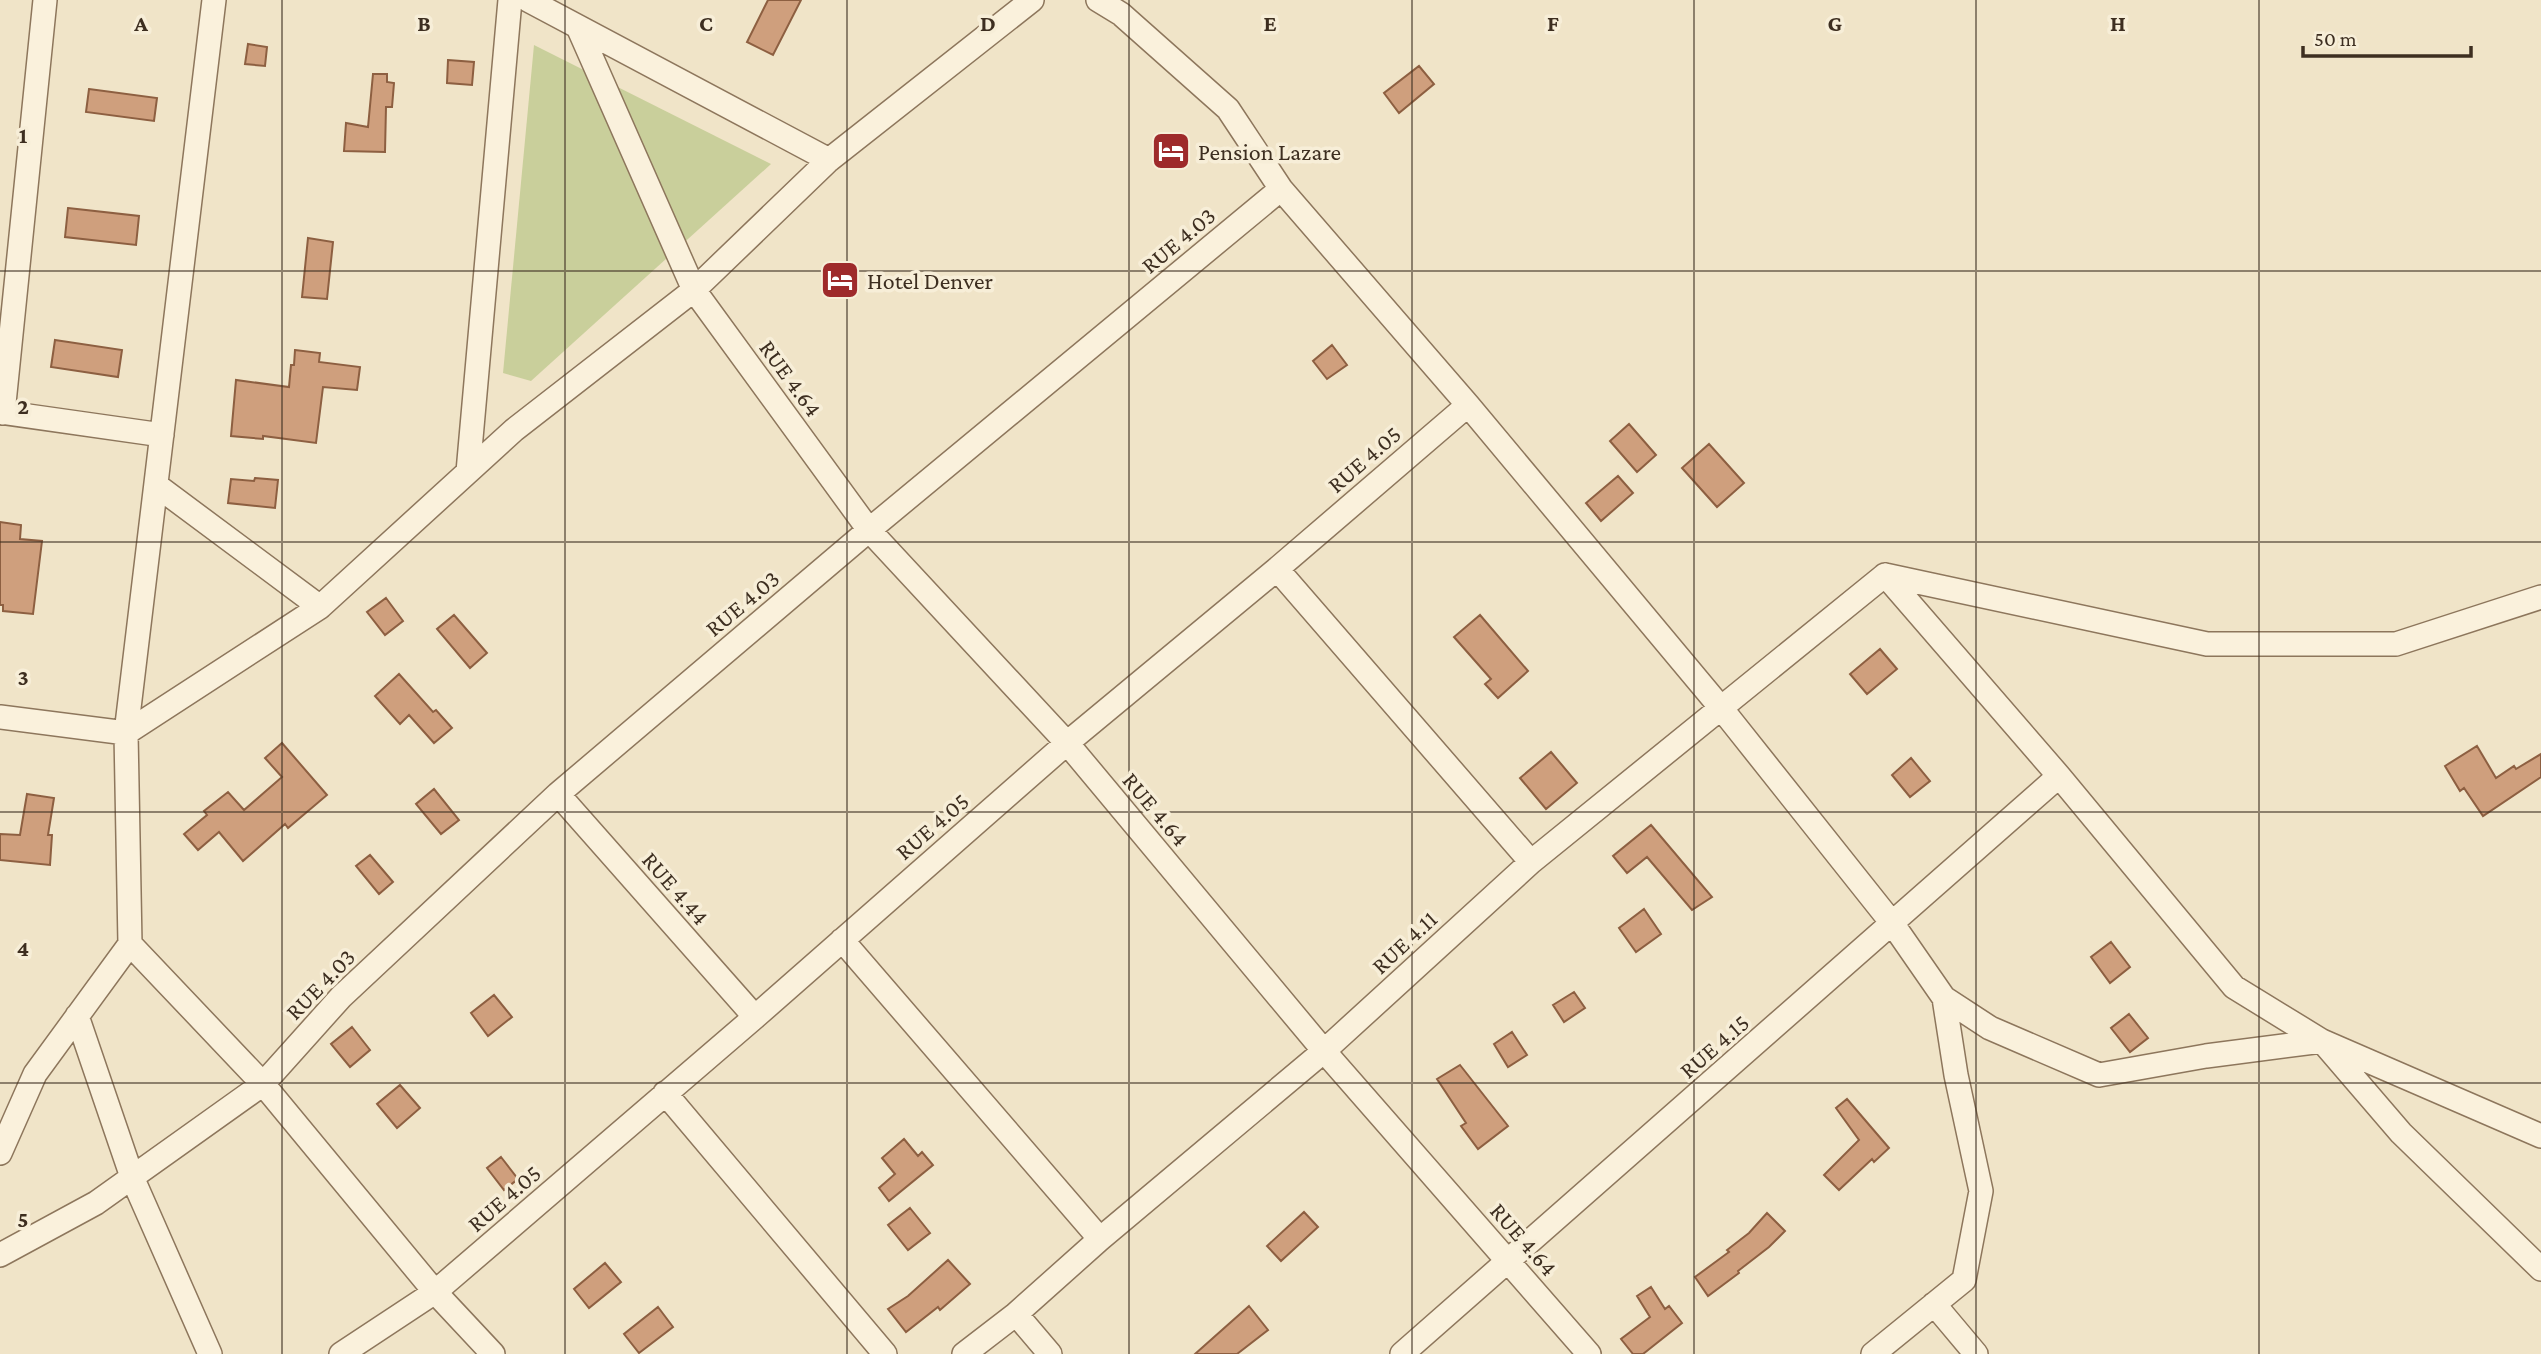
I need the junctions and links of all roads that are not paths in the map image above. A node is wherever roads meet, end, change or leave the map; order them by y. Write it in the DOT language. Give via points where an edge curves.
graph roads {
  1 [pos="45,0"];
  2 [pos="214,0"];
  3 [pos="510,0"];
  4 [pos="527,0"];
  5 [pos="1032,0"];
  6 [pos="1098,0"];
  7 [pos="578,27"];
  8 [pos="829,160"];
  9 [pos="1281,189"];
  10 [pos="694,290"];
  11 [pos="1468,405"];
  12 [pos="2,413"];
  13 [pos="162,435"];
  14 [pos="468,472"];
  15 [pos="156,485"];
  16 [pos="869,530"];
  17 [pos="1277,569"];
  18 [pos="1885,575"];
  19 [pos="2541,597"];
  20 [pos="320,607"];
  21 [pos="1721,708"];
  22 [pos="0,718"];
  23 [pos="126,733"];
  24 [pos="1067,743"];
  25 [pos="2059,776"];
  26 [pos="558,794"];
  27 [pos="1531,862"];
  28 [pos="1892,923"];
  29 [pos="842,940"];
  30 [pos="130,944"];
  31 [pos="1944,998"];
  32 [pos="77,1016"];
  33 [pos="755,1017"];
  34 [pos="2322,1041"];
  35 [pos="1324,1051"];
  36 [pos="263,1084"];
  37 [pos="665,1093"];
  38 [pos="2541,1136"];
  39 [pos="0,1153"];
  40 [pos="132,1177"];
  41 [pos="1100,1238"];
  42 [pos="0,1255"];
  43 [pos="1509,1262"];
  44 [pos="2541,1269"];
  45 [pos="435,1292"];
  46 [pos="1934,1304"];
  47 [pos="1016,1314"];
  48 [pos="210,1354"];
  49 [pos="341,1354"];
  50 [pos="493,1354"];
  51 [pos="885,1354"];
  52 [pos="964,1354"];
  53 [pos="1049,1354"];
  54 [pos="1402,1354"];
  55 [pos="1589,1354"];
  56 [pos="1873,1354"];
  57 [pos="1976,1354"];
  1 -- 12 [label="street"];
  2 -- 13 [label="street"];
  3 -- 14 [label="street"];
  4 -- 7 [label="street"];
  5 -- 8 [label="street"];
  6 -- 9 [label="street" via="1121,14 1228,109"];
  7 -- 8 [label="street"];
  7 -- 10 [label="street, RUE 4.64"];
  8 -- 10 [label="street"];
  9 -- 11 [label="street"];
  9 -- 16 [label="street, RUE 4.03"];
  10 -- 14 [label="street" via="514,430"];
  10 -- 16 [label="street, RUE 4.64"];
  11 -- 17 [label="street, RUE 4.05"];
  11 -- 21 [label="street"];
  12 -- 13 [label="street"];
  13 -- 15 [label="street"];
  14 -- 20 [label="street"];
  15 -- 20 [label="street"];
  15 -- 23 [label="street"];
  16 -- 24 [label="street, RUE 4.64"];
  16 -- 26 [label="street, RUE 4.03"];
  17 -- 24 [label="street, RUE 4.05"];
  17 -- 27 [label="street"];
  18 -- 19 [label="street" via="2207,644 2396,644"];
  18 -- 21 [label="street, RUE 4.11"];
  18 -- 25 [label="street"];
  20 -- 23 [label="street"];
  21 -- 27 [label="street, RUE 4.11"];
  21 -- 28 [label="street"];
  22 -- 23 [label="street"];
  23 -- 30 [label="street"];
  24 -- 29 [label="street, RUE 4.05"];
  24 -- 35 [label="street, RUE 4.64"];
  25 -- 28 [label="street, RUE 4.15"];
  25 -- 34 [label="street" via="2234,987"];
  26 -- 33 [label="street, RUE 4.44"];
  26 -- 36 [label="street, RUE 4.03" via="341,997"];
  27 -- 35 [label="street, RUE 4.11"];
  28 -- 31 [label="street"];
  28 -- 43 [label="street, RUE 4.15"];
  29 -- 33 [label="street, RUE 4.05"];
  29 -- 41 [label="street"];
  30 -- 32 [label="street"];
  30 -- 36 [label="street"];
  31 -- 34 [label="street" via="1990,1028 2099,1075"];
  31 -- 46 [label="street" via="1981,1191 1964,1280"];
  32 -- 39 [label="street" via="35,1074"];
  32 -- 40 [label="street"];
  33 -- 37 [label="street, RUE 4.05"];
  34 -- 38 [label="street"];
  34 -- 44 [label="street" via="2401,1133"];
  35 -- 41 [label="street, RUE 4.11"];
  35 -- 43 [label="street, RUE 4.64"];
  36 -- 40 [label="street, RUE 4.03"];
  36 -- 45 [label="street"];
  37 -- 45 [label="street, RUE 4.05"];
  37 -- 51 [label="street"];
  40 -- 42 [label="street, RUE 4.03" via="96,1203"];
  40 -- 48 [label="street"];
  41 -- 47 [label="street, RUE 4.11"];
  43 -- 54 [label="street, RUE 4.15"];
  43 -- 55 [label="street, RUE 4.64"];
  45 -- 49 [label="street, RUE 4.05"];
  45 -- 50 [label="street"];
  46 -- 56 [label="street"];
  46 -- 57 [label="street"];
  47 -- 52 [label="street, RUE 4.11"];
  47 -- 53 [label="street"];
}
